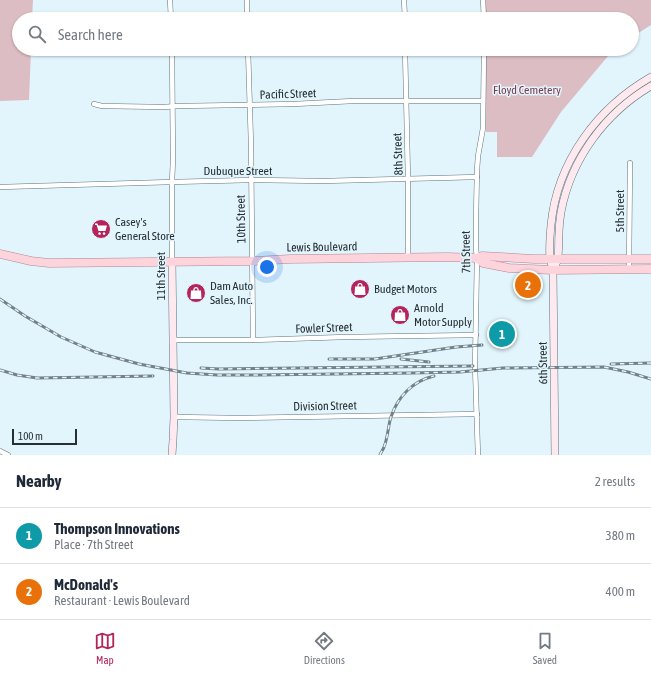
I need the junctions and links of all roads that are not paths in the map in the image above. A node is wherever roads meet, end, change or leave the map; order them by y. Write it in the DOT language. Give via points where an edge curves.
graph roads {
  1 [pos="170,0"];
  2 [pos="247,0"];
  3 [pos="404,0"];
  4 [pos="483,0"];
  5 [pos="171,12"];
  6 [pos="247,12"];
  7 [pos="405,12"];
  8 [pos="484,12"];
  9 [pos="172,56"];
  10 [pos="248,56"];
  11 [pos="405,56"];
  12 [pos="484,56"];
  13 [pos="651,77"];
  14 [pos="651,86"];
  15 [pos="406,101"];
  16 [pos="483,101"];
  17 [pos="94,104"];
  18 [pos="249,105"];
  19 [pos="173,106"];
  20 [pos="630,163"];
  21 [pos="477,177"];
  22 [pos="408,179"];
  23 [pos="251,180"];
  24 [pos="172,182"];
  25 [pos="0,186"];
  26 [pos="0,254"];
  27 [pos="408,258"];
  28 [pos="477,258"];
  29 [pos="554,259"];
  30 [pos="629,259"];
  31 [pos="651,259"];
  32 [pos="252,261"];
  33 [pos="172,262"];
  34 [pos="651,269"];
  35 [pos="553,270"];
  36 [pos="629,270"];
  37 [pos="476,335"];
  38 [pos="173,340"];
  39 [pos="253,340"];
  40 [pos="477,414"];
  41 [pos="174,417"];
  42 [pos="0,450"];
  43 [pos="8,455"];
  44 [pos="172,455"];
  45 [pos="478,455"];
  46 [pos="555,455"];
  1 -- 5 [label="street"];
  2 -- 6 [label="street"];
  3 -- 7 [label="street"];
  4 -- 8 [label="street"];
  9 -- 19 [label="street, 11th Street"];
  10 -- 18 [label="street, 10th Street"];
  11 -- 15 [label="street, 8th Street"];
  12 -- 16 [label="street, 7th Street"];
  13 -- 29 [label="main road" via="634,87 609,108 590,128 573,155 563,178 551,224"];
  14 -- 29 [label="main road" via="639,93 603,126 578,162 562,207"];
  15 -- 16 [label="street, Pacific Street"];
  15 -- 18 [label="street, Pacific Street"];
  15 -- 22 [label="street, 8th Street"];
  16 -- 21 [label="street, 7th Street" via="483,128"];
  17 -- 19 [label="street, Pacific Street"];
  18 -- 19 [label="street, Pacific Street"];
  18 -- 23 [label="street, 10th Street"];
  19 -- 24 [label="street, 11th Street"];
  20 -- 30 [label="street, 5th Street"];
  21 -- 22 [label="street, Dubuque Street"];
  21 -- 28 [label="street, 7th Street"];
  22 -- 23 [label="street, Dubuque Street"];
  22 -- 27 [label="street, 8th Street"];
  23 -- 24 [label="street, Dubuque Street"];
  23 -- 32 [label="street, 10th Street"];
  24 -- 25 [label="street, Dubuque Street"];
  24 -- 33 [label="street, 11th Street"];
  26 -- 33 [label="main road, Lewis Boulevard" via="49,262"];
  27 -- 28 [label="main road, Lewis Boulevard"];
  27 -- 32 [label="main road, Lewis Boulevard"];
  28 -- 29 [label="main road, Lewis Boulevard" via="482,256"];
  28 -- 35 [label="main road, Lewis Boulevard" via="483,263 510,268"];
  28 -- 37 [label="street, 7th Street"];
  29 -- 30 [label="main road, Lewis Boulevard"];
  29 -- 35 [label="main road, 6th Street"];
  30 -- 31 [label="main road, Lewis Boulevard"];
  30 -- 36 [label="street, 5th Street"];
  32 -- 33 [label="main road, Lewis Boulevard"];
  32 -- 39 [label="street, 10th Street"];
  33 -- 38 [label="main road, 11th Street"];
  34 -- 36 [label="main road, Lewis Boulevard"];
  35 -- 36 [label="main road, Lewis Boulevard"];
  35 -- 46 [label="main road, 6th Street"];
  37 -- 39 [label="street, Fowler Street"];
  37 -- 40 [label="street, 7th Street"];
  38 -- 39 [label="street, Fowler Street"];
  38 -- 41 [label="main road, 11th Street"];
  40 -- 41 [label="street, Division Street"];
  40 -- 45 [label="street, 7th Street"];
  41 -- 44 [label="main road, 11th Street"];
  42 -- 43 [label="street"];
}
